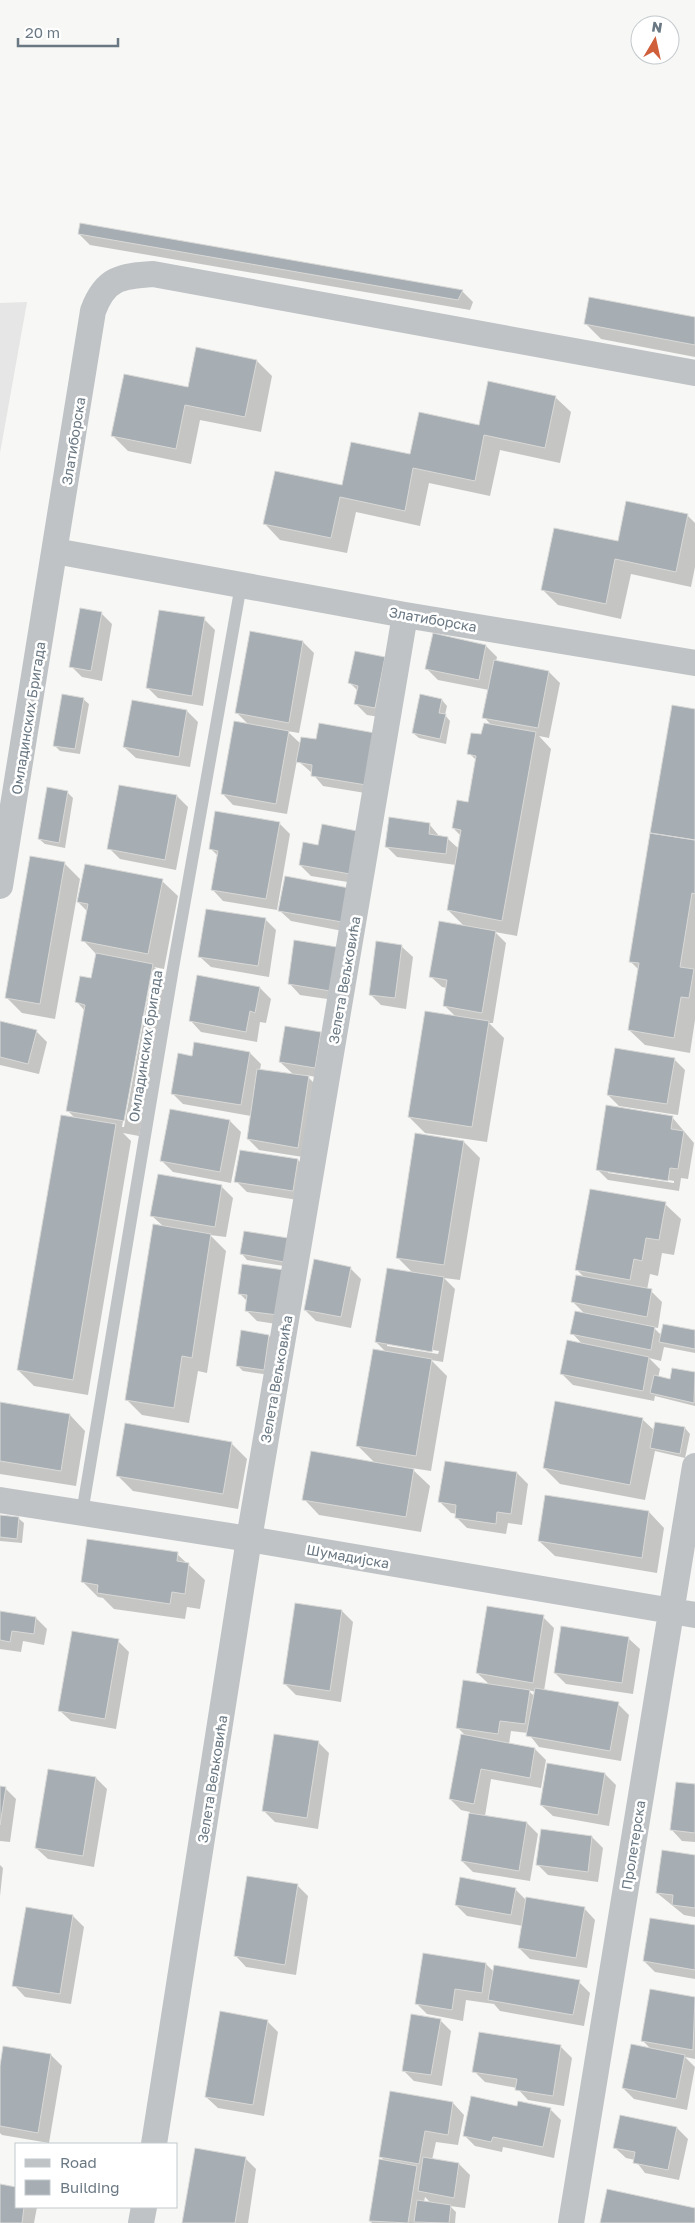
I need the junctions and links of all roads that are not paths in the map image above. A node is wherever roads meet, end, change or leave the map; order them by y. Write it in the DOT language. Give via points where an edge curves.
graph roads {
  1 [pos="695,372"];
  2 [pos="55,551"];
  3 [pos="240,585"];
  4 [pos="405,614"];
  5 [pos="695,663"];
  6 [pos="0,886"];
  7 [pos="695,1466"];
  8 [pos="0,1500"];
  9 [pos="82,1513"];
  10 [pos="250,1539"];
  11 [pos="683,1613"];
  12 [pos="154,2143"];
  13 [pos="144,2208"];
  14 [pos="141,2223"];
  15 [pos="571,2223"];
  1 -- 2 [label="street, Златиборска" via="153,274 128,275 108,284 99,295 94,311"];
  2 -- 3 [label="street, Златиборска"];
  2 -- 6 [label="street, Омладинских Бригада"];
  3 -- 4 [label="street, Златиборска"];
  3 -- 9 [label="lane, Омладинских бригада"];
  4 -- 5 [label="street, Златиборска"];
  4 -- 10 [label="street, Зелета Вељковића"];
  7 -- 11 [label="street, Пролетерска"];
  8 -- 9 [label="street, Шумадијска"];
  9 -- 10 [label="street, Шумадијска"];
  10 -- 11 [label="street, Шумадијска"];
  10 -- 12 [label="street, Зелета Вељковића"];
  11 -- 15 [label="street, Пролетерска"];
  13 -- 14 [label="street"];
}
